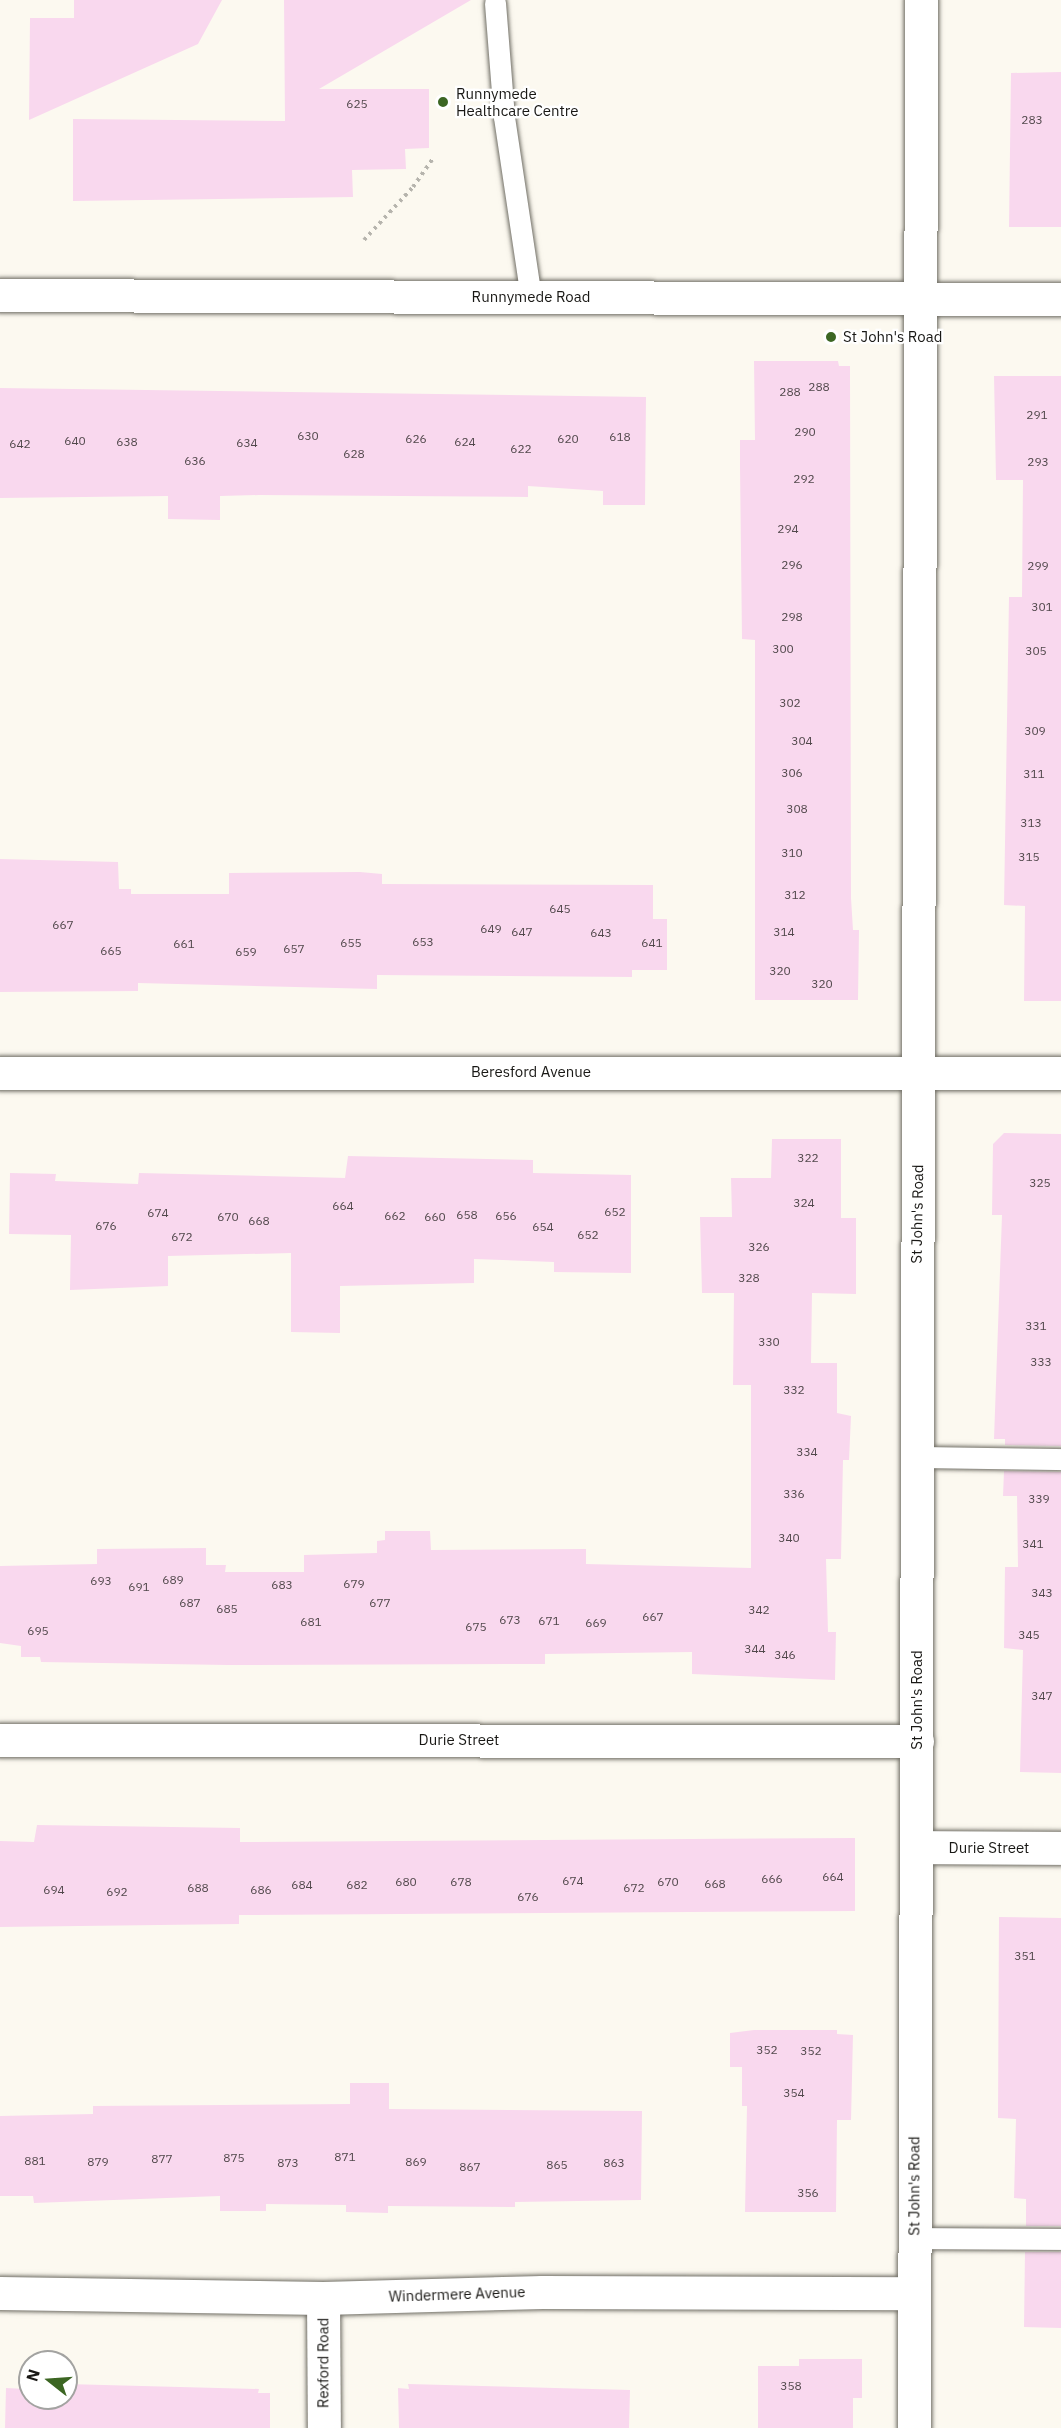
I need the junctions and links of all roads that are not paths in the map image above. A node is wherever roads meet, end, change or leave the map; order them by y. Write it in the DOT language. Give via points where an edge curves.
graph roads {
  1 [pos="921,0"];
  2 [pos="495,3"];
  3 [pos="0,295"];
  4 [pos="531,297"];
  5 [pos="922,298"];
  6 [pos="1061,299"];
  7 [pos="918,1072"];
  8 [pos="0,1073"];
  9 [pos="1061,1073"];
  10 [pos="914,1457"];
  11 [pos="1061,1459"];
  12 [pos="0,1740"];
  13 [pos="917,1741"];
  14 [pos="916,1847"];
  15 [pos="1061,1848"];
  16 [pos="913,2238"];
  17 [pos="1061,2239"];
  18 [pos="0,2293"];
  19 [pos="914,2293"];
  20 [pos="323,2298"];
  21 [pos="324,2428"];
  22 [pos="914,2428"];
  1 -- 5 [label="street, St John's Road"];
  2 -- 4 [label="lane" via="504,117"];
  3 -- 4 [label="street, Runnymede Road"];
  4 -- 5 [label="street, Runnymede Road"];
  5 -- 6 [label="street, Runnymede Road"];
  5 -- 7 [label="street, St John's Road"];
  7 -- 8 [label="street, Beresford Avenue"];
  7 -- 9 [label="street, Beresford Avenue"];
  7 -- 10 [label="street, St John's Road"];
  10 -- 11 [label="lane"];
  10 -- 13 [label="street, St John's Road"];
  12 -- 13 [label="street, Durie Street"];
  13 -- 14 [label="street, St John's Road"];
  14 -- 15 [label="street, Durie Street"];
  14 -- 16 [label="street, St John's Road"];
  16 -- 17 [label="lane"];
  16 -- 19 [label="street, St John's Road"];
  18 -- 20 [label="street, Windermere Avenue"];
  19 -- 20 [label="street, Windermere Avenue" via="542,2292"];
  19 -- 22 [label="street, St John's Road"];
  20 -- 21 [label="street, Rexford Road"];
}
